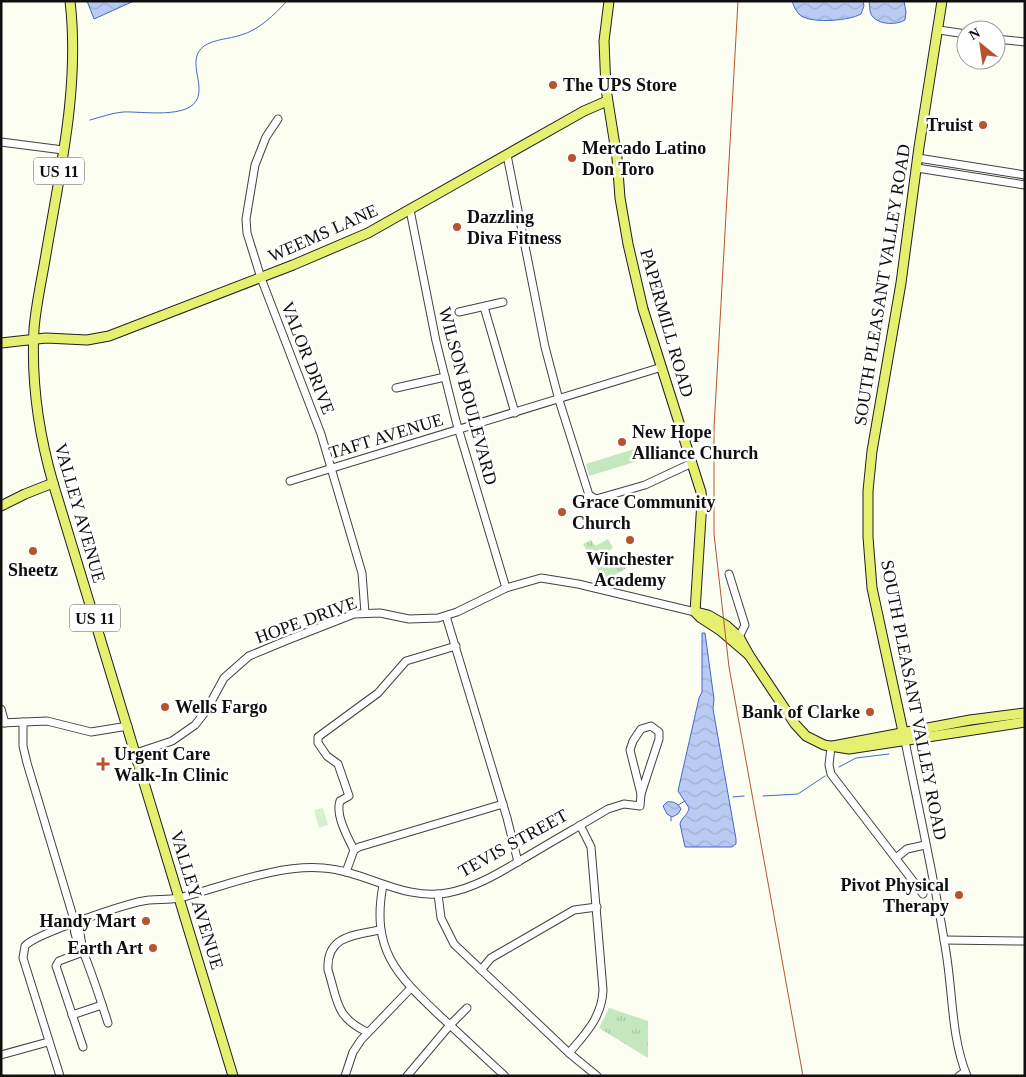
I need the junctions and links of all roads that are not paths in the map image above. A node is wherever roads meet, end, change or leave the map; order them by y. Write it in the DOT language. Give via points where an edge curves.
graph roads {
  1 [pos="70,1"];
  2 [pos="609,1"];
  3 [pos="942,1"];
  4 [pos="939,30"];
  5 [pos="956,33"];
  6 [pos="1006,40"];
  7 [pos="1025,42"];
  8 [pos="607,101"];
  9 [pos="278,119"];
  10 [pos="1,142"];
  11 [pos="63,150"];
  12 [pos="507,155"];
  13 [pos="918,158"];
  14 [pos="917,168"];
  15 [pos="1025,175"];
  16 [pos="1025,185"];
  17 [pos="410,210"];
  18 [pos="261,278"];
  19 [pos="503,302"];
  20 [pos="484,306"];
  21 [pos="459,312"];
  22 [pos="34,339"];
  23 [pos="1,343"];
  24 [pos="662,368"];
  25 [pos="444,377"];
  26 [pos="396,388"];
  27 [pos="559,400"];
  28 [pos="515,414"];
  29 [pos="458,430"];
  30 [pos="692,463"];
  31 [pos="331,468"];
  32 [pos="290,481"];
  33 [pos="53,483"];
  34 [pos="1,506"];
  35 [pos="729,574"];
  36 [pos="506,588"];
  37 [pos="696,612"];
  38 [pos="365,613"];
  39 [pos="446,616"];
  40 [pos="739,636"];
  41 [pos="456,646"];
  42 [pos="749,655"];
  43 [pos="1,710"];
  44 [pos="1025,713"];
  45 [pos="23,722"];
  46 [pos="1025,722"];
  47 [pos="3,723"];
  48 [pos="128,726"];
  49 [pos="905,737"];
  50 [pos="831,747"];
  51 [pos="136,753"];
  52 [pos="642,794"];
  53 [pos="503,804"];
  54 [pos="580,825"];
  55 [pos="925,845"];
  56 [pos="354,850"];
  57 [pos="896,858"];
  58 [pos="518,862"];
  59 [pos="346,872"];
  60 [pos="383,885"];
  61 [pos="438,894"];
  62 [pos="923,894"];
  63 [pos="179,898"];
  64 [pos="597,907"];
  65 [pos="74,923"];
  66 [pos="380,930"];
  67 [pos="944,940"];
  68 [pos="1025,941"];
  69 [pos="83,952"];
  70 [pos="481,970"];
  71 [pos="411,988"];
  72 [pos="102,1005"];
  73 [pos="468,1008"];
  74 [pos="72,1015"];
  75 [pos="108,1023"];
  76 [pos="450,1025"];
  77 [pos="367,1032"];
  78 [pos="48,1042"];
  79 [pos="83,1047"];
  80 [pos="569,1053"];
  81 [pos="1,1055"];
  82 [pos="964,1074"];
  83 [pos="60,1076"];
  84 [pos="233,1076"];
  85 [pos="345,1076"];
  86 [pos="407,1076"];
  87 [pos="504,1076"];
  88 [pos="597,1076"];
  1 -- 11 [label="main road, VALLEY AVENUE / US 11" via="72,78"];
  2 -- 8 [label="main road, PAPERMILL ROAD" via="604,42"];
  3 -- 4 [label="main road, SOUTH PLEASANT VALLEY ROAD"];
  4 -- 5 [label="street"];
  4 -- 13 [label="main road, SOUTH PLEASANT VALLEY ROAD"];
  6 -- 7 [label="street"];
  8 -- 12 [label="main road, WEEMS LANE"];
  8 -- 24 [label="main road, PAPERMILL ROAD" via="632,268"];
  9 -- 18 [label="street, VALOR DRIVE" via="266,137 255,165 246,219 249,242"];
  10 -- 11 [label="street"];
  11 -- 22 [label="main road, VALLEY AVENUE / US 11"];
  12 -- 17 [label="main road, WEEMS LANE"];
  12 -- 27 [label="street" via="542,334"];
  13 -- 14 [label="main road, SOUTH PLEASANT VALLEY ROAD"];
  13 -- 15 [label="street"];
  14 -- 16 [label="street"];
  14 -- 49 [label="main road, SOUTH PLEASANT VALLEY ROAD" via="870,464 868,508 872,588"];
  17 -- 18 [label="main road, WEEMS LANE" via="353,240"];
  17 -- 25 [label="street, WILSON BOULEVARD"];
  18 -- 22 [label="main road, WEEMS LANE" via="109,336 87,340"];
  18 -- 31 [label="street, VALOR DRIVE" via="318,424"];
  19 -- 20 [label="street"];
  20 -- 21 [label="street"];
  20 -- 28 [label="street"];
  22 -- 23 [label="main road, WEEMS LANE"];
  22 -- 33 [label="main road, VALLEY AVENUE / US 11" via="36,412"];
  24 -- 27 [label="street, TAFT AVENUE"];
  24 -- 30 [label="main road, PAPERMILL ROAD"];
  25 -- 26 [label="street"];
  25 -- 29 [label="street, WILSON BOULEVARD"];
  27 -- 28 [label="street, TAFT AVENUE"];
  27 -- 30 [label="street" via="587,492 595,499 645,485"];
  28 -- 29 [label="street, TAFT AVENUE"];
  29 -- 31 [label="street, TAFT AVENUE"];
  29 -- 36 [label="street, WILSON BOULEVARD"];
  30 -- 37 [label="main road, PAPERMILL ROAD" via="702,501"];
  31 -- 32 [label="street, TAFT AVENUE"];
  31 -- 38 [label="street, VALOR DRIVE" via="362,573"];
  33 -- 34 [label="main road"];
  33 -- 48 [label="main road, VALLEY AVENUE / US 11"];
  35 -- 40 [label="street" via="745,625"];
  36 -- 37 [label="street, HOPE DRIVE" via="541,578"];
  36 -- 39 [label="street, HOPE DRIVE"];
  37 -- 40 [label="main road" via="713,618"];
  37 -- 42 [label="main road"];
  38 -- 39 [label="street, HOPE DRIVE" via="432,619"];
  38 -- 51 [label="street, HOPE DRIVE" via="348,616 249,656 224,678 206,712 195,725 172,740"];
  39 -- 41 [label="street"];
  40 -- 42 [label="main road"];
  41 -- 53 [label="street"];
  41 -- 56 [label="street" via="406,661 378,693 318,737 318,743 327,756 338,764 346,788 348,796 340,801 338,808"];
  42 -- 50 [label="main road" via="799,729 817,743"];
  43 -- 47 [label="street"];
  44 -- 49 [label="main road" via="970,720"];
  45 -- 47 [label="street"];
  45 -- 48 [label="street" via="47,722 91,732"];
  45 -- 65 [label="street" via="25,756"];
  46 -- 49 [label="main road"];
  48 -- 51 [label="main road, VALLEY AVENUE / US 11"];
  49 -- 50 [label="main road"];
  49 -- 55 [label="street, SOUTH PLEASANT VALLEY ROAD"];
  50 -- 57 [label="street" via="831,774"];
  51 -- 63 [label="main road, VALLEY AVENUE / US 11"];
  52 -- 52 [label="street" via="660,739 659,732 651,726 641,729 630,750"];
  52 -- 54 [label="street, TEVIS STREET" via="640,806 618,805"];
  53 -- 56 [label="street"];
  53 -- 58 [label="street"];
  54 -- 58 [label="street, TEVIS STREET"];
  54 -- 64 [label="street" via="591,847"];
  55 -- 57 [label="street" via="908,849"];
  55 -- 67 [label="street, SOUTH PLEASANT VALLEY ROAD"];
  56 -- 59 [label="street"];
  57 -- 62 [label="street"];
  58 -- 61 [label="street, TEVIS STREET" via="472,887"];
  59 -- 60 [label="street, TEVIS STREET"];
  59 -- 63 [label="street, TEVIS STREET" via="324,868 291,869"];
  60 -- 61 [label="street, TEVIS STREET" via="415,894"];
  60 -- 66 [label="street"];
  61 -- 70 [label="street" via="441,918 448,936"];
  63 -- 65 [label="street, TEVIS STREET" via="143,901"];
  63 -- 84 [label="main road, VALLEY AVENUE / US 11"];
  64 -- 70 [label="street" via="574,910 491,958"];
  64 -- 80 [label="street" via="604,990 602,1005 592,1026"];
  65 -- 69 [label="street" via="75,935"];
  65 -- 78 [label="street, TEVIS STREET" via="36,938 25,946 23,958"];
  66 -- 71 [label="street" via="390,959"];
  66 -- 77 [label="street" via="342,940 331,952 328,964 340,1011 352,1024"];
  67 -- 68 [label="street"];
  67 -- 82 [label="street, SOUTH PLEASANT VALLEY ROAD"];
  69 -- 72 [label="street"];
  69 -- 74 [label="street" via="59,961 56,966"];
  70 -- 80 [label="street"];
  71 -- 76 [label="street"];
  71 -- 77 [label="street"];
  72 -- 74 [label="street"];
  72 -- 75 [label="street"];
  73 -- 76 [label="street"];
  74 -- 79 [label="street"];
  76 -- 86 [label="street"];
  76 -- 87 [label="street"];
  77 -- 85 [label="street" via="353,1052"];
  78 -- 81 [label="street"];
  78 -- 83 [label="street"];
  80 -- 88 [label="street"];
}
